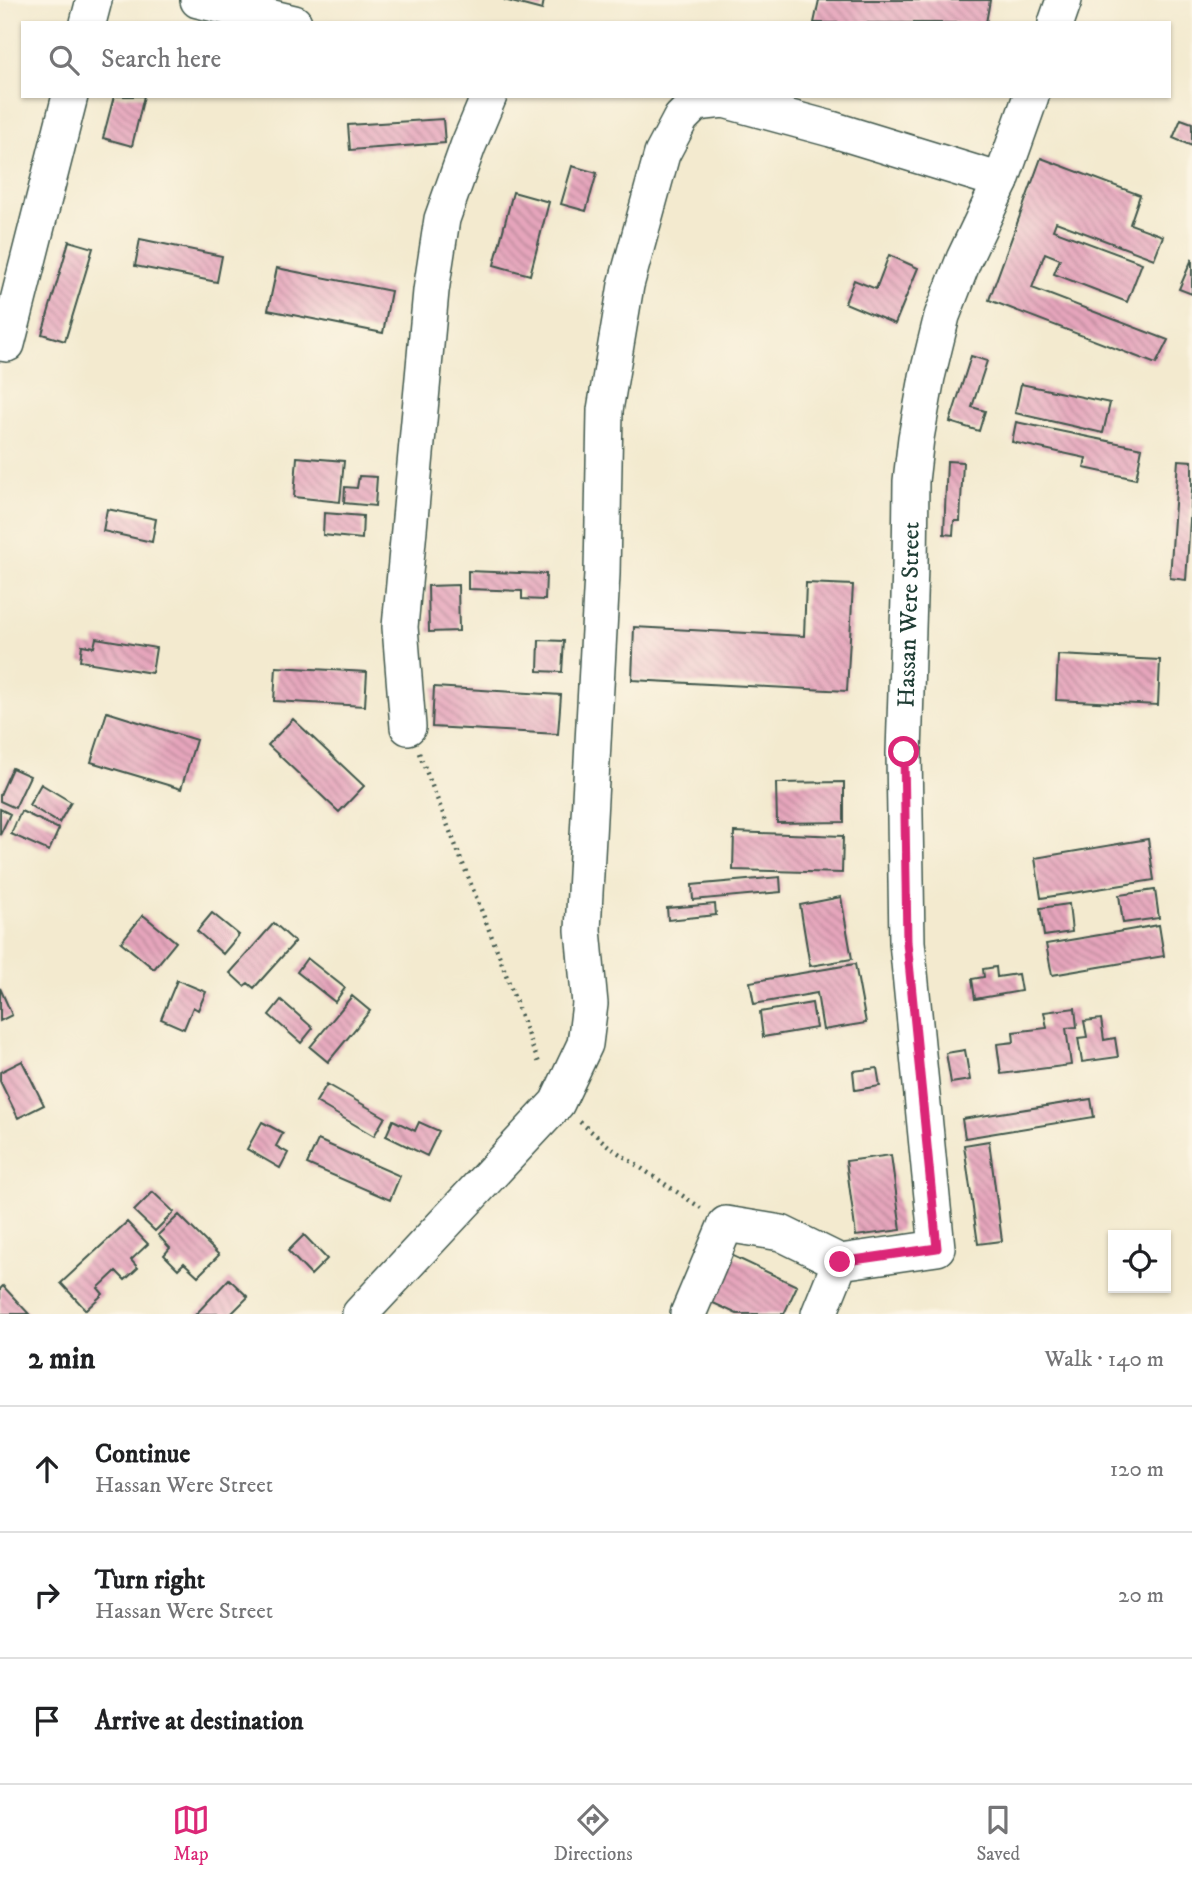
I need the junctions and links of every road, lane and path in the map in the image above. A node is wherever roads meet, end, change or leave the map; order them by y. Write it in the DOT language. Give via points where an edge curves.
graph roads {
  1 [pos="94,0"];
  2 [pos="198,0"];
  3 [pos="1064,0"];
  4 [pos="89,21"];
  5 [pos="286,21"];
  6 [pos="1057,21"];
  7 [pos="69,98"];
  8 [pos="488,98"];
  9 [pos="715,98"];
  10 [pos="1030,98"];
  11 [pos="1001,181"];
  12 [pos="0,343"];
  13 [pos="408,727"];
  14 [pos="557,1103"];
  15 [pos="726,1224"];
  16 [pos="840,1262"];
  17 [pos="360,1314"];
  18 [pos="688,1314"];
  19 [pos="819,1314"];
  1 -- 4 [label="street"];
  2 -- 5 [label="street"];
  3 -- 6 [label="street"];
  7 -- 12 [label="street" via="7,344"];
  8 -- 13 [label="street" via="442,219 431,291 400,627"];
  9 -- 11 [label="street"];
  9 -- 14 [label="street" via="696,103 681,118 662,155 626,285 613,357 605,410 602,574 583,930 590,1004 585,1044"];
  10 -- 11 [label="street, Hassan Were Street"];
  11 -- 16 [label="street, Hassan Were Street" via="942,316 911,481 904,752 907,942 937,1248"];
  13 -- 14 [label="path"];
  14 -- 15 [label="path" via="611,1149"];
  14 -- 17 [label="street"];
  15 -- 16 [label="street" via="781,1233"];
  15 -- 18 [label="street"];
  16 -- 19 [label="street"];
}
